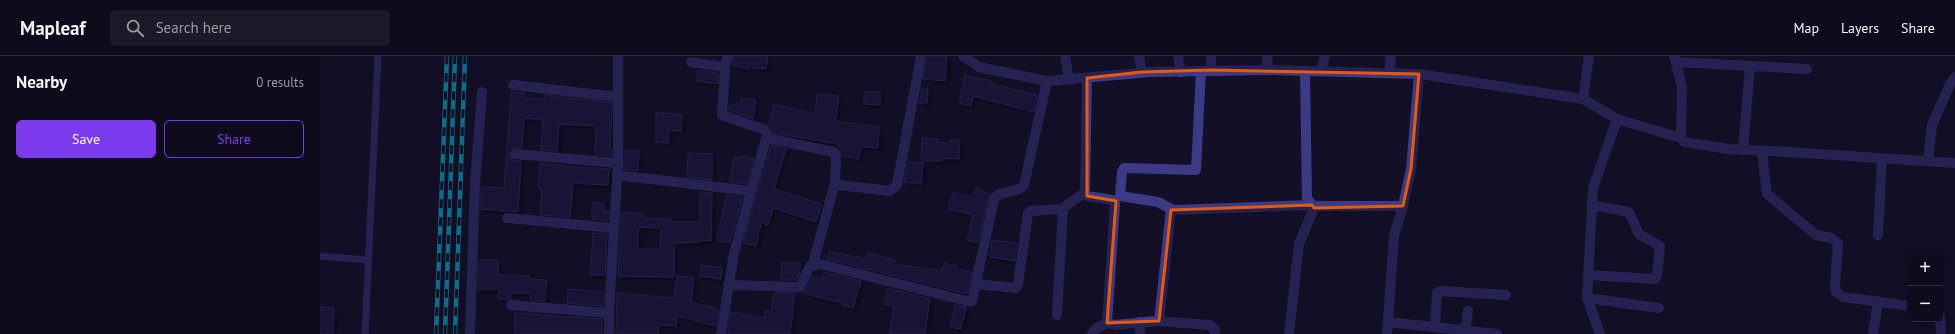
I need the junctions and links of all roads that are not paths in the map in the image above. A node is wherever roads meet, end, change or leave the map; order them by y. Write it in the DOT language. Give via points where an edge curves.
graph roads {
  1 [pos="378,56"];
  2 [pos="618,56"];
  3 [pos="728,56"];
  4 [pos="921,56"];
  5 [pos="962,56"];
  6 [pos="1065,56"];
  7 [pos="1139,56"];
  8 [pos="1178,56"];
  9 [pos="1211,56"];
  10 [pos="1267,56"];
  11 [pos="1324,56"];
  12 [pos="1391,56"];
  13 [pos="1589,56"];
  14 [pos="1675,59"];
  15 [pos="691,62"];
  16 [pos="1750,66"];
  17 [pos="724,68"];
  18 [pos="1807,69"];
  19 [pos="1268,70"];
  20 [pos="1206,71"];
  21 [pos="1305,71"];
  22 [pos="1321,71"];
  23 [pos="1142,72"];
  24 [pos="1181,72"];
  25 [pos="1389,72"];
  26 [pos="1419,74"];
  27 [pos="1086,78"];
  28 [pos="1955,78"];
  29 [pos="1069,80"];
  30 [pos="1047,82"];
  31 [pos="513,85"];
  32 [pos="482,92"];
  33 [pos="618,97"];
  34 [pos="1582,99"];
  35 [pos="1617,119"];
  36 [pos="767,138"];
  37 [pos="1681,138"];
  38 [pos="1744,150"];
  39 [pos="1762,151"];
  40 [pos="515,154"];
  41 [pos="1882,159"];
  42 [pos="1928,161"];
  43 [pos="618,163"];
  44 [pos="1955,164"];
  45 [pos="617,175"];
  46 [pos="835,185"];
  47 [pos="751,191"];
  48 [pos="1084,192"];
  49 [pos="1592,205"];
  50 [pos="1403,206"];
  51 [pos="1313,207"];
  52 [pos="1063,209"];
  53 [pos="1171,209"];
  54 [pos="508,218"];
  55 [pos="614,228"];
  56 [pos="1878,235"];
  57 [pos="320,256"];
  58 [pos="368,260"];
  59 [pos="813,264"];
  60 [pos="1588,275"];
  61 [pos="976,284"];
  62 [pos="728,285"];
  63 [pos="1506,295"];
  64 [pos="1587,298"];
  65 [pos="1878,301"];
  66 [pos="511,305"];
  67 [pos="1907,306"];
  68 [pos="1659,308"];
  69 [pos="1468,311"];
  70 [pos="609,313"];
  71 [pos="1057,315"];
  72 [pos="1160,321"];
  73 [pos="1140,322"];
  74 [pos="1388,322"];
  75 [pos="1940,322"];
  76 [pos="1107,323"];
  77 [pos="1435,327"];
  78 [pos="1465,332"];
  79 [pos="365,334"];
  80 [pos="470,334"];
  81 [pos="609,334"];
  82 [pos="721,334"];
  83 [pos="1092,334"];
  84 [pos="1140,334"];
  85 [pos="1215,334"];
  86 [pos="1289,334"];
  87 [pos="1387,334"];
  88 [pos="1497,334"];
  89 [pos="1600,334"];
  90 [pos="1873,334"];
  91 [pos="1940,334"];
  1 -- 58 [label="lane"];
  2 -- 33 [label="street"];
  3 -- 17 [label="street"];
  4 -- 46 [label="street" via="895,188 890,191"];
  5 -- 30 [label="street" via="979,67"];
  6 -- 29 [label="street"];
  7 -- 23 [label="street"];
  8 -- 24 [label="street"];
  9 -- 20 [label="street"];
  10 -- 19 [label="street"];
  11 -- 22 [label="street"];
  12 -- 25 [label="street"];
  13 -- 34 [label="street"];
  14 -- 16 [label="street"];
  14 -- 37 [label="street" via="1682,87"];
  15 -- 17 [label="street"];
  16 -- 18 [label="street"];
  16 -- 38 [label="street"];
  17 -- 36 [label="street" via="722,115 765,130"];
  19 -- 20 [label="street"];
  19 -- 21 [label="street"];
  20 -- 24 [label="street"];
  20 -- 53 [label="street" via="1196,170 1124,168 1122,172 1120,196 1154,201"];
  21 -- 22 [label="street"];
  21 -- 51 [label="street" via="1307,195"];
  22 -- 25 [label="street"];
  23 -- 24 [label="street"];
  23 -- 27 [label="street"];
  25 -- 26 [label="street"];
  26 -- 34 [label="street"];
  26 -- 50 [label="street" via="1410,169"];
  27 -- 29 [label="street"];
  27 -- 48 [label="street"];
  28 -- 42 [label="street" via="1950,82 1932,125"];
  29 -- 30 [label="street"];
  30 -- 61 [label="street" via="1024,185 1020,189 999,194 994,199"];
  31 -- 33 [label="street"];
  32 -- 80 [label="street" via="475,183"];
  33 -- 43 [label="street"];
  34 -- 35 [label="street"];
  35 -- 37 [label="street"];
  35 -- 49 [label="street" via="1593,188"];
  36 -- 46 [label="street" via="834,152"];
  36 -- 47 [label="street"];
  37 -- 38 [label="street" via="1684,142 1728,150"];
  38 -- 39 [label="street"];
  39 -- 41 [label="street"];
  39 -- 65 [label="street" via="1766,194 1816,234 1838,243 1836,292 1843,297"];
  40 -- 43 [label="street"];
  41 -- 42 [label="street"];
  41 -- 56 [label="street"];
  42 -- 44 [label="street"];
  43 -- 45 [label="street"];
  45 -- 47 [label="street"];
  45 -- 55 [label="street"];
  46 -- 59 [label="street"];
  47 -- 62 [label="street"];
  48 -- 52 [label="street"];
  48 -- 76 [label="street" via="1087,196 1112,200 1116,204"];
  49 -- 60 [label="street"];
  49 -- 60 [label="street" via="1629,212 1637,232 1660,246 1658,276 1655,279"];
  50 -- 51 [label="street"];
  50 -- 74 [label="street" via="1394,236"];
  51 -- 53 [label="street"];
  51 -- 86 [label="street" via="1299,244"];
  52 -- 61 [label="street" via="1028,213 1016,288"];
  52 -- 71 [label="street"];
  53 -- 72 [label="street"];
  54 -- 55 [label="street"];
  55 -- 70 [label="street"];
  57 -- 58 [label="lane"];
  58 -- 79 [label="lane"];
  59 -- 61 [label="street" via="967,302 972,301"];
  59 -- 62 [label="street" via="800,287"];
  60 -- 64 [label="street"];
  62 -- 82 [label="street"];
  63 -- 77 [label="street" via="1440,291 1437,293"];
  64 -- 68 [label="street"];
  64 -- 89 [label="street"];
  65 -- 67 [label="street"];
  65 -- 90 [label="street"];
  66 -- 70 [label="street"];
  69 -- 78 [label="street"];
  70 -- 81 [label="street"];
  72 -- 73 [label="street"];
  72 -- 85 [label="street" via="1210,325"];
  73 -- 76 [label="street" via="1114,325"];
  73 -- 84 [label="street"];
  74 -- 77 [label="street"];
  74 -- 87 [label="street"];
  75 -- 91 [label="street"];
  76 -- 83 [label="street" via="1095,329"];
  77 -- 78 [label="street"];
  78 -- 88 [label="street"];
}
